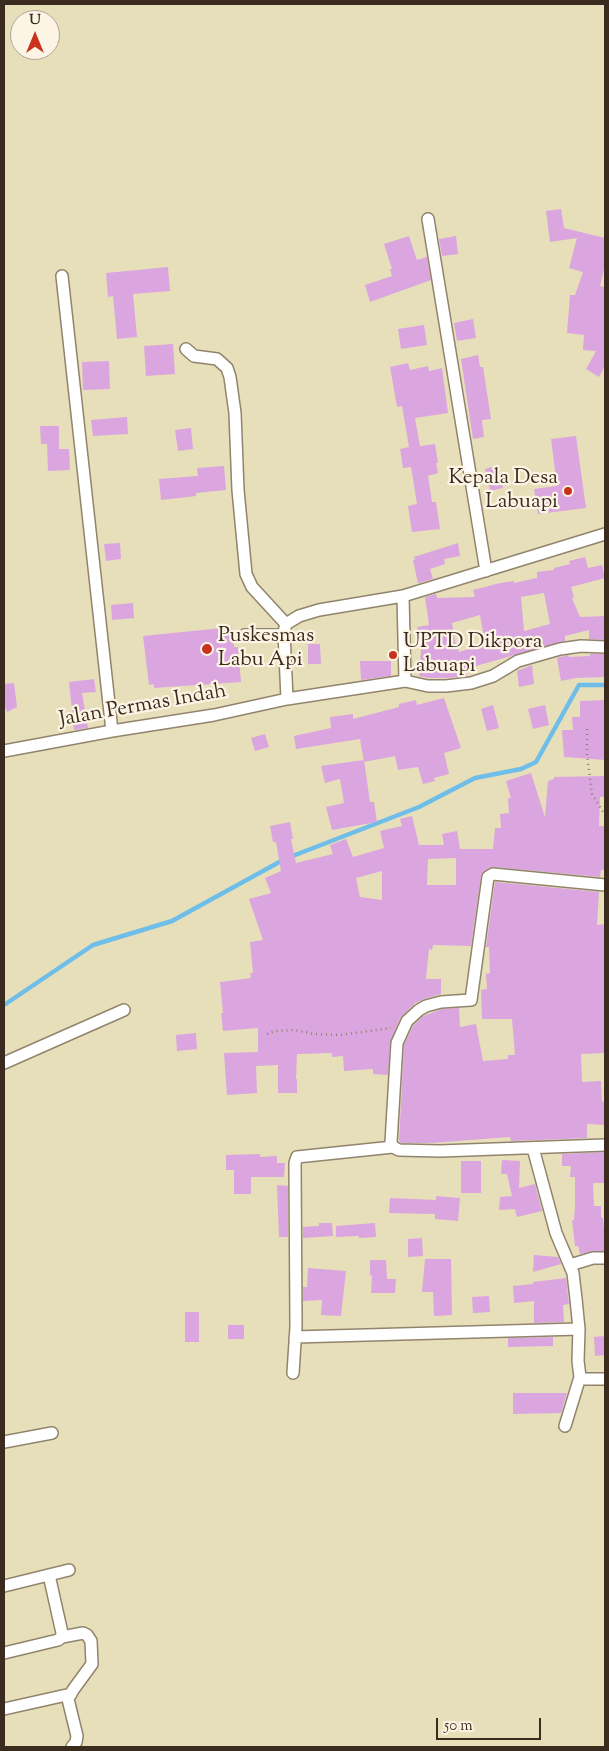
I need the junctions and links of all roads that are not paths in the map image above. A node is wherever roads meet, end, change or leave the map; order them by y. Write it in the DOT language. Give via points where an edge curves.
graph roads {
  1 [pos="428,219"];
  2 [pos="62,276"];
  3 [pos="186,349"];
  4 [pos="605,534"];
  5 [pos="486,571"];
  6 [pos="404,596"];
  7 [pos="285,628"];
  8 [pos="244,632"];
  9 [pos="605,647"];
  10 [pos="405,681"];
  11 [pos="287,699"];
  12 [pos="112,731"];
  13 [pos="4,750"];
  14 [pos="605,885"];
  15 [pos="124,1010"];
  16 [pos="4,1063"];
  17 [pos="605,1145"];
  18 [pos="393,1147"];
  19 [pos="533,1148"];
  20 [pos="605,1258"];
  21 [pos="570,1265"];
  22 [pos="579,1329"];
  23 [pos="295,1337"];
  24 [pos="293,1373"];
  25 [pos="580,1377"];
  26 [pos="605,1379"];
  27 [pos="565,1426"];
  28 [pos="52,1433"];
  29 [pos="4,1442"];
  30 [pos="69,1570"];
  31 [pos="49,1575"];
  32 [pos="4,1586"];
  33 [pos="62,1637"];
  34 [pos="4,1653"];
  35 [pos="71,1694"];
  36 [pos="4,1709"];
  37 [pos="72,1747"];
  1 -- 5 [label="street"];
  2 -- 12 [label="street"];
  3 -- 7 [label="street" via="194,356 217,360 227,368 234,406 246,574"];
  4 -- 5 [label="street"];
  5 -- 6 [label="street"];
  6 -- 7 [label="street" via="319,610 299,616"];
  6 -- 10 [label="street"];
  7 -- 8 [label="lane"];
  7 -- 11 [label="street"];
  9 -- 10 [label="street" via="560,649 518,661 493,676 471,683 428,686"];
  10 -- 11 [label="street, Jalan Permas Indah"];
  11 -- 12 [label="street, Jalan Permas Indah" via="214,715"];
  12 -- 13 [label="street, Jalan Permas Indah"];
  14 -- 18 [label="street" via="490,876 471,1000 426,1006 412,1015 402,1028 396,1051"];
  15 -- 16 [label="street"];
  17 -- 19 [label="street"];
  18 -- 19 [label="street" via="440,1151"];
  18 -- 23 [label="street" via="297,1158"];
  19 -- 21 [label="street" via="556,1233"];
  20 -- 21 [label="street"];
  21 -- 22 [label="street"];
  22 -- 23 [label="street"];
  22 -- 25 [label="street"];
  23 -- 24 [label="street"];
  25 -- 26 [label="street"];
  25 -- 27 [label="street"];
  28 -- 29 [label="street"];
  30 -- 31 [label="street"];
  31 -- 32 [label="street"];
  31 -- 33 [label="street"];
  33 -- 34 [label="street"];
  33 -- 35 [label="street" via="83,1633 91,1641 92,1664"];
  35 -- 36 [label="street"];
  35 -- 37 [label="street" via="68,1699 77,1736"];
}
